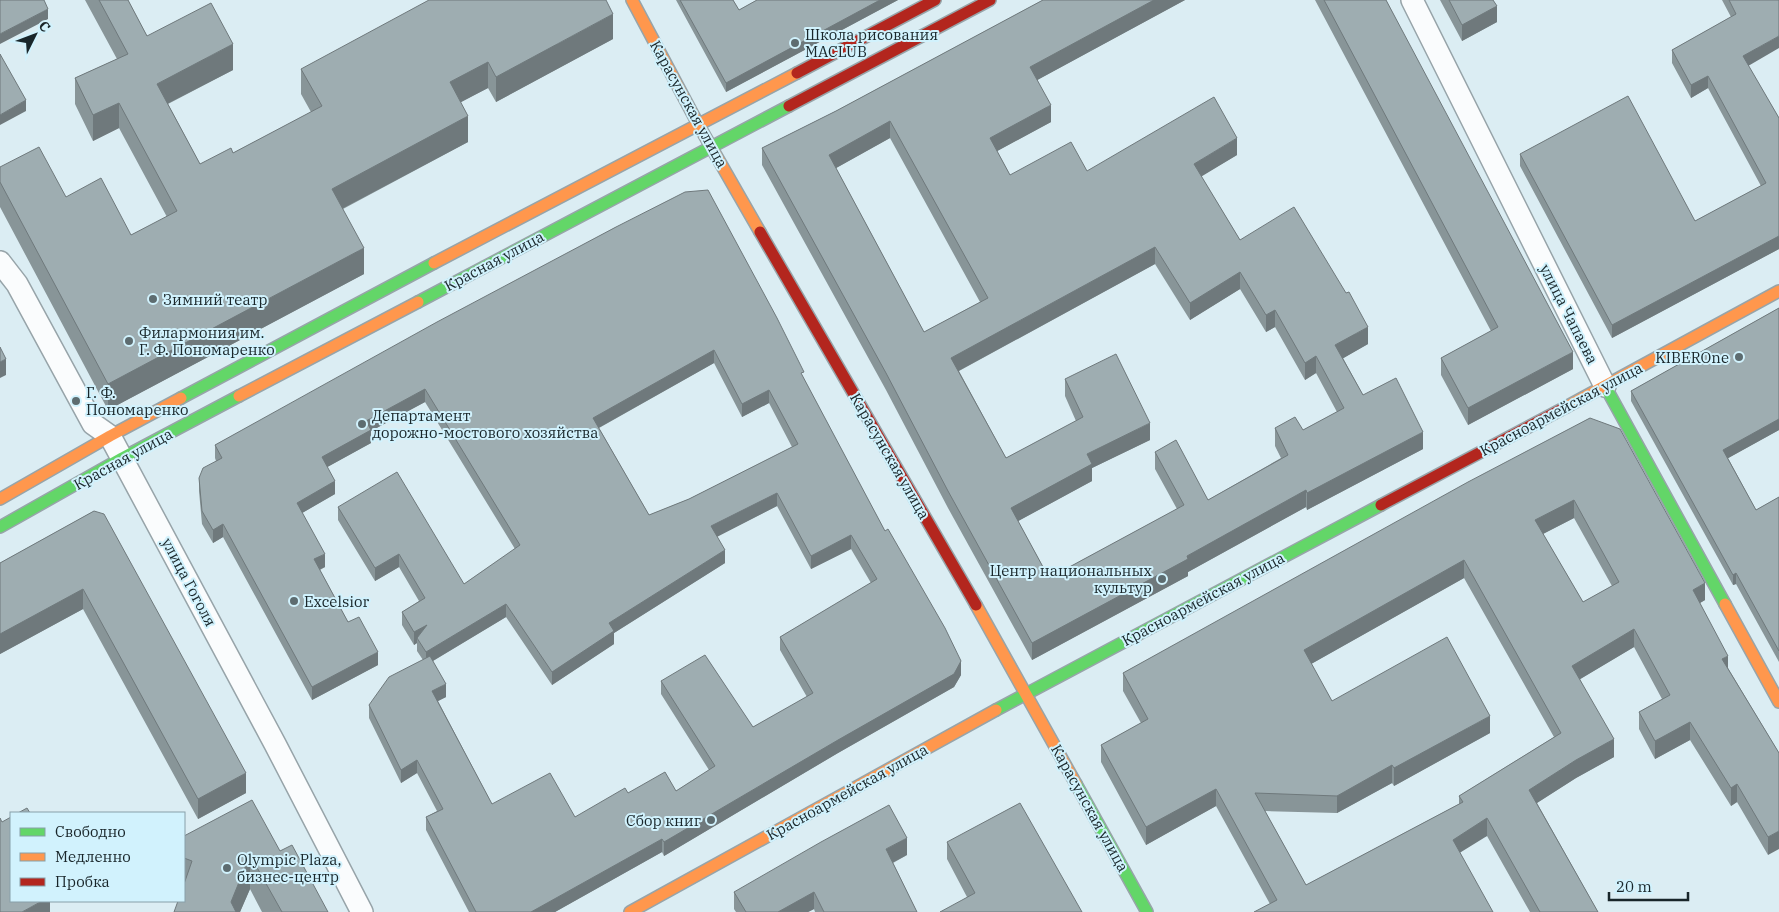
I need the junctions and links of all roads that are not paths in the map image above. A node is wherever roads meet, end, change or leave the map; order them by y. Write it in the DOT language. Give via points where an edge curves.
graph roads {
  1 [pos="632,0"];
  2 [pos="935,0"];
  3 [pos="990,0"];
  4 [pos="1412,0"];
  5 [pos="698,124"];
  6 [pos="711,146"];
  7 [pos="0,262"];
  8 [pos="1779,291"];
  9 [pos="1605,386"];
  10 [pos="110,436"];
  11 [pos="122,458"];
  12 [pos="0,499"];
  13 [pos="0,527"];
  14 [pos="1026,693"];
  15 [pos="1779,702"];
  16 [pos="362,912"];
  17 [pos="630,912"];
  18 [pos="1147,912"];
  1 -- 5 [label="street, Карасунская улица"];
  2 -- 5 [label="street, Красная улица"];
  3 -- 6 [label="street, Красная улица"];
  4 -- 9 [label="street, улица Чапаева"];
  5 -- 6 [label="street, Карасунская улица"];
  5 -- 10 [label="street, Красная улица"];
  6 -- 11 [label="street, Красная улица"];
  6 -- 14 [label="street, Карасунская улица"];
  7 -- 10 [label="street, улица Гоголя" via="17,284 93,424"];
  8 -- 9 [label="street, Красноармейская улица"];
  9 -- 14 [label="street, Красноармейская улица"];
  9 -- 15 [label="street, улица Чапаева"];
  10 -- 11 [label="street, улица Гоголя"];
  10 -- 12 [label="street, Красная улица"];
  11 -- 13 [label="street, Красная улица"];
  11 -- 16 [label="street, улица Гоголя"];
  14 -- 17 [label="street, Красноармейская улица"];
  14 -- 18 [label="street, Карасунская улица"];
}
